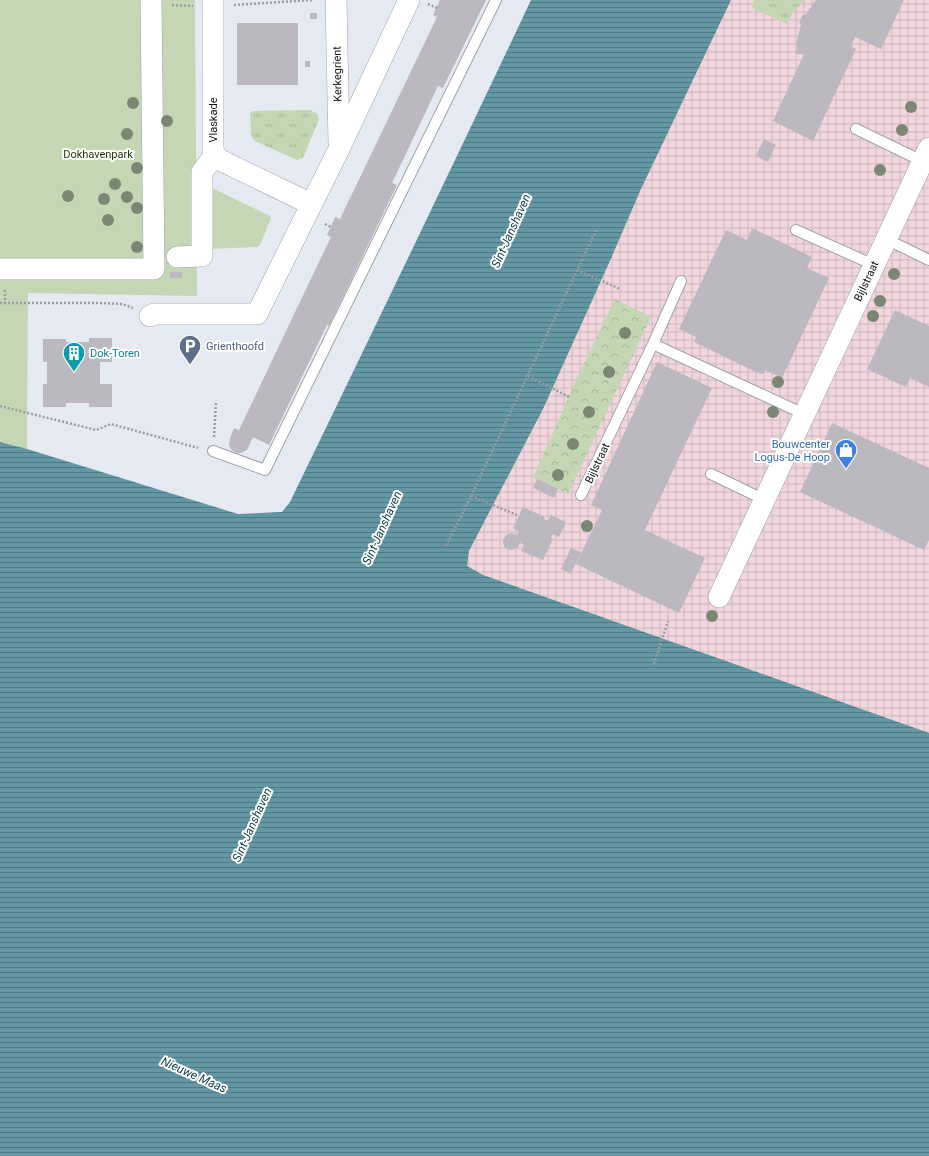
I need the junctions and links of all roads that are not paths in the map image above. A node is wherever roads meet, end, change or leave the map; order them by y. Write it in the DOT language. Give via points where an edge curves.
graph roads {
  1 [pos="151,0"];
  2 [pos="336,0"];
  3 [pos="409,0"];
  4 [pos="496,0"];
  5 [pos="214,3"];
  6 [pos="856,129"];
  7 [pos="339,149"];
  8 [pos="926,154"];
  9 [pos="215,155"];
  10 [pos="312,204"];
  11 [pos="796,230"];
  12 [pos="886,239"];
  13 [pos="177,257"];
  14 [pos="929,260"];
  15 [pos="874,265"];
  16 [pos="0,269"];
  17 [pos="680,282"];
  18 [pos="150,316"];
  19 [pos="653,344"];
  20 [pos="804,414"];
  21 [pos="213,451"];
  22 [pos="711,474"];
  23 [pos="581,495"];
  24 [pos="765,500"];
  25 [pos="719,597"];
  1 -- 16 [label="street" via="154,269"];
  2 -- 7 [label="street, Kerkegrient"];
  3 -- 7 [label="street"];
  4 -- 21 [label="lane" via="265,470"];
  5 -- 9 [label="street, Vlaskade"];
  6 -- 8 [label="lane"];
  7 -- 10 [label="street"];
  8 -- 12 [label="street, Bijlstraat"];
  9 -- 10 [label="street, Vlaskade" via="220,160"];
  9 -- 13 [label="street" via="202,172 202,256"];
  10 -- 18 [label="street" via="258,314"];
  11 -- 15 [label="lane"];
  12 -- 14 [label="lane"];
  12 -- 15 [label="street, Bijlstraat"];
  15 -- 20 [label="street, Bijlstraat"];
  17 -- 19 [label="lane, Bijlstraat"];
  19 -- 20 [label="lane"];
  19 -- 23 [label="lane, Bijlstraat"];
  20 -- 24 [label="street, Bijlstraat"];
  22 -- 24 [label="lane"];
  24 -- 25 [label="street, Bijlstraat"];
}
